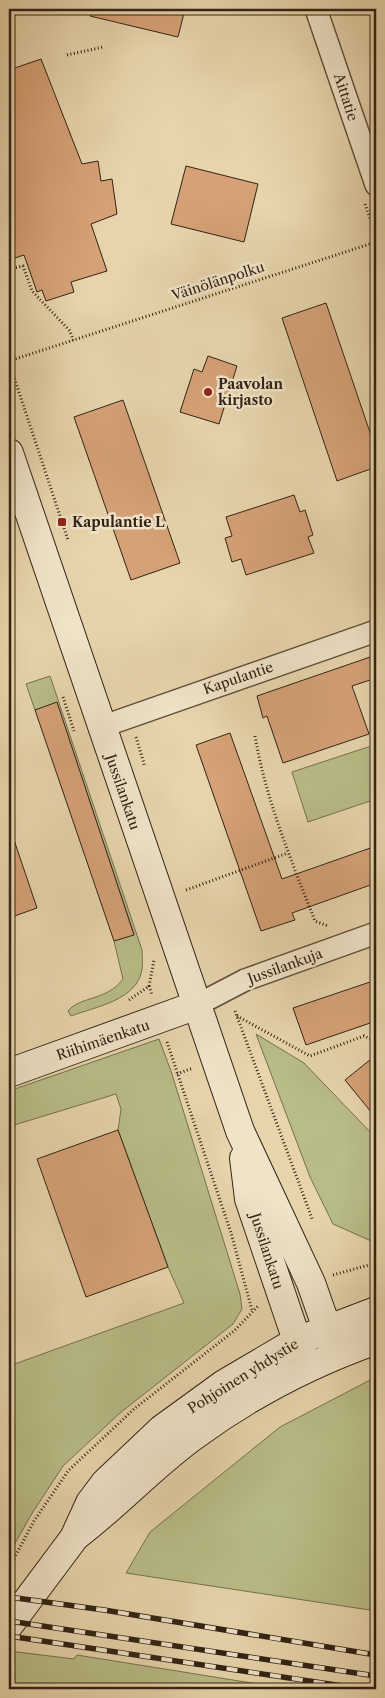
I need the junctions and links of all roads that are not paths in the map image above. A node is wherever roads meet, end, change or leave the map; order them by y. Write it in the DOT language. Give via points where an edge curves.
graph roads {
  1 [pos="316,9"];
  2 [pos="376,185"];
  3 [pos="9,453"];
  4 [pos="376,630"];
  5 [pos="101,727"];
  6 [pos="376,933"];
  7 [pos="197,1005"];
  8 [pos="9,1073"];
  9 [pos="240,1131"];
  10 [pos="376,1311"];
  11 [pos="326,1330"];
  12 [pos="376,1340"];
  13 [pos="297,1342"];
  14 [pos="336,1354"];
  15 [pos="306,1368"];
  16 [pos="74,1538"];
  17 [pos="9,1626"];
  1 -- 2 [label="street, Aittatie"];
  3 -- 5 [label="main road, Jussilankatu"];
  4 -- 5 [label="street, Kapulantie"];
  5 -- 7 [label="main road, Jussilankatu"];
  6 -- 7 [label="street, Jussilankuja" via="227,988"];
  7 -- 8 [label="main road, Riihimäenkatu"];
  7 -- 9 [label="main road, Jussilankatu"];
  9 -- 11 [label="main road, Jussilankatu" via="311,1283"];
  9 -- 13 [label="main road, Jussilankatu" via="249,1199"];
  10 -- 11 [label="main road, Pohjoinen yhdystie"];
  11 -- 13 [label="main road, Pohjoinen yhdystie"];
  11 -- 14 [label="main road, Jussilankatu"];
  12 -- 14 [label="main road, Pohjoinen yhdystie"];
  13 -- 15 [label="main road, Jussilankatu"];
  13 -- 16 [label="main road, Pohjoinen yhdystie" via="224,1384 162,1429 105,1483 90,1503"];
  14 -- 15 [label="main road, Pohjoinen yhdystie"];
  15 -- 16 [label="main road, Pohjoinen yhdystie" via="270,1386 195,1435"];
  16 -- 17 [label="main road, Pohjoinen yhdystie"];
}
